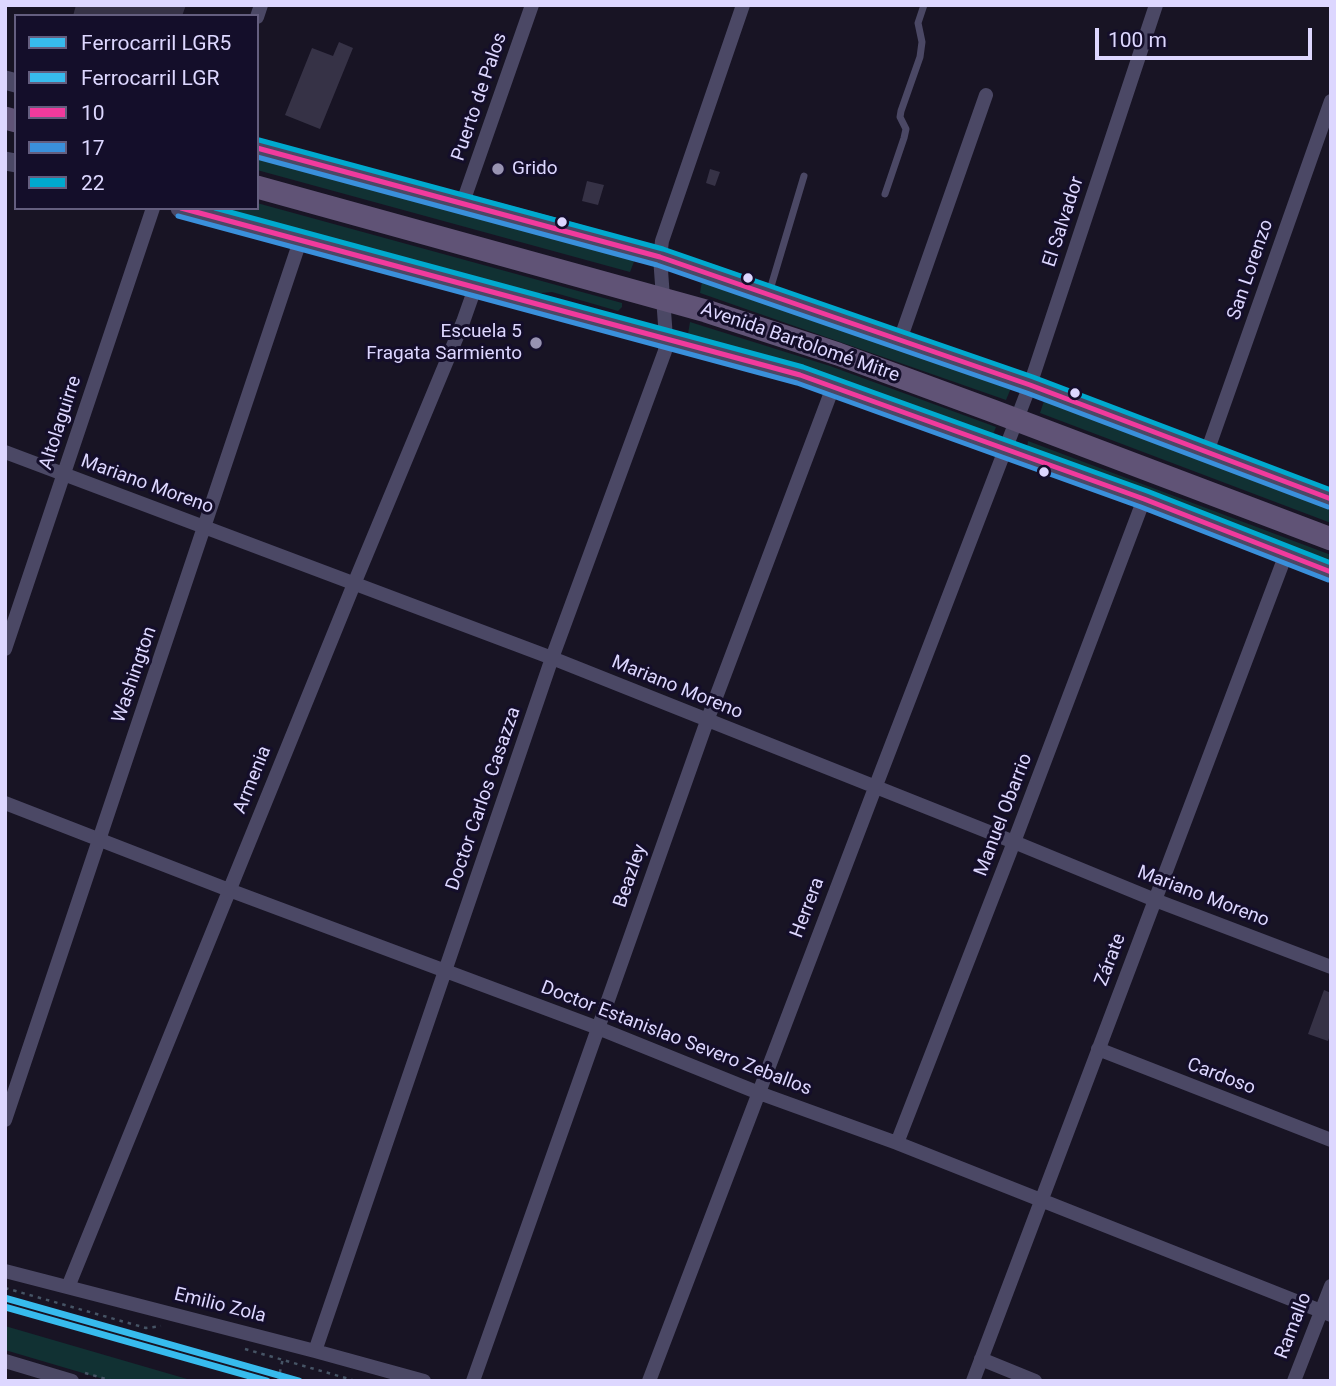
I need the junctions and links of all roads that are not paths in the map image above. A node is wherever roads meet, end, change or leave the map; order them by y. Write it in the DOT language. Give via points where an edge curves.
graph roads {
  1 [pos="532,5"];
  2 [pos="743,5"];
  3 [pos="924,5"];
  4 [pos="1156,5"];
  5 [pos="986,95"];
  6 [pos="1331,101"];
  7 [pos="259,149"];
  8 [pos="804,176"];
  9 [pos="259,188"];
  10 [pos="885,194"];
  11 [pos="463,202"];
  12 [pos="152,210"];
  13 [pos="187,210"];
  14 [pos="300,241"];
  15 [pos="660,257"];
  16 [pos="475,288"];
  17 [pos="769,294"];
  18 [pos="663,299"];
  19 [pos="666,338"];
  20 [pos="900,340"];
  21 [pos="1030,385"];
  22 [pos="833,387"];
  23 [pos="1016,419"];
  24 [pos="1004,450"];
  25 [pos="5,452"];
  26 [pos="1207,452"];
  27 [pos="64,475"];
  28 [pos="1144,499"];
  29 [pos="1331,499"];
  30 [pos="205,527"];
  31 [pos="1331,539"];
  32 [pos="1286,554"];
  33 [pos="1331,572"];
  34 [pos="354,584"];
  35 [pos="5,649"];
  36 [pos="552,658"];
  37 [pos="707,721"];
  38 [pos="875,788"];
  39 [pos="5,803"];
  40 [pos="100,839"];
  41 [pos="1014,842"];
  42 [pos="229,890"];
  43 [pos="1155,900"];
  44 [pos="1331,967"];
  45 [pos="445,971"];
  46 [pos="598,1028"];
  47 [pos="1098,1049"];
  48 [pos="759,1093"];
  49 [pos="5,1120"];
  50 [pos="1331,1140"];
  51 [pos="897,1143"];
  52 [pos="1041,1199"];
  53 [pos="5,1271"];
  54 [pos="1331,1286"];
  55 [pos="68,1287"];
  56 [pos="1326,1313"];
  57 [pos="315,1351"];
  58 [pos="981,1359"];
  59 [pos="5,1361"];
  60 [pos="72,1381"];
  61 [pos="424,1381"];
  62 [pos="473,1381"];
  63 [pos="649,1381"];
  64 [pos="973,1381"];
  65 [pos="1035,1381"];
  66 [pos="1294,1381"];
  1 -- 11 [label="street, Puerto de Palos"];
  2 -- 15 [label="street, Doctor Carlos Casazza"];
  3 -- 10 [label="lane" via="918,23 920,57 900,117 906,130"];
  4 -- 21 [label="street, El Salvador"];
  5 -- 20 [label="street"];
  6 -- 26 [label="street, San Lorenzo"];
  7 -- 11 [label="street, Avenida Bartolomé Mitre"];
  8 -- 17 [label="lane"];
  9 -- 18 [label="main road, Avenida Bartolomé Mitre"];
  11 -- 15 [label="street, Avenida Bartolomé Mitre"];
  12 -- 27 [label="street, Altolaguirre"];
  13 -- 14 [label="street, Avenida Bartolomé Mitre"];
  14 -- 16 [label="street, Avenida Bartolomé Mitre"];
  14 -- 30 [label="street, Washington"];
  15 -- 17 [label="street, Avenida Bartolomé Mitre"];
  15 -- 18 [label="street, Doctor Carlos Casazza"];
  16 -- 19 [label="street, Avenida Bartolomé Mitre"];
  16 -- 34 [label="street, Armenia"];
  17 -- 20 [label="street, Avenida Bartolomé Mitre"];
  18 -- 19 [label="street, Doctor Carlos Casazza"];
  18 -- 23 [label="main road, Avenida Bartolomé Mitre" via="838,354"];
  19 -- 22 [label="street, Avenida Bartolomé Mitre"];
  19 -- 36 [label="street, Doctor Carlos Casazza"];
  20 -- 21 [label="street, Avenida Bartolomé Mitre"];
  21 -- 23 [label="street, El Salvador"];
  21 -- 26 [label="street, Avenida Bartolomé Mitre"];
  22 -- 24 [label="street, Avenida Bartolomé Mitre"];
  22 -- 37 [label="street, Beazley"];
  23 -- 24 [label="street, El Salvador"];
  23 -- 31 [label="main road, Avenida Bartolomé Mitre"];
  24 -- 28 [label="street, Avenida Bartolomé Mitre"];
  24 -- 38 [label="street, Herrera"];
  25 -- 27 [label="street, Mariano Moreno"];
  26 -- 29 [label="street, Avenida Bartolomé Mitre"];
  27 -- 30 [label="street, Mariano Moreno"];
  27 -- 35 [label="street, Altolaguirre"];
  28 -- 32 [label="street, Avenida Bartolomé Mitre"];
  28 -- 41 [label="street, Manuel Obarrio"];
  30 -- 34 [label="street, Mariano Moreno"];
  30 -- 40 [label="street, Washington"];
  32 -- 33 [label="street, Avenida Bartolomé Mitre"];
  32 -- 43 [label="street, Zárate"];
  34 -- 36 [label="street, Mariano Moreno"];
  34 -- 42 [label="street, Armenia"];
  36 -- 37 [label="street, Mariano Moreno"];
  36 -- 45 [label="street, Doctor Carlos Casazza"];
  37 -- 38 [label="street, Mariano Moreno"];
  37 -- 46 [label="street, Beazley"];
  38 -- 41 [label="street, Mariano Moreno"];
  38 -- 48 [label="street, Herrera"];
  39 -- 40 [label="street, Doctor Estanislao Severo Zeballos"];
  40 -- 42 [label="street, Doctor Estanislao Severo Zeballos"];
  40 -- 49 [label="street, Washington"];
  41 -- 43 [label="street, Mariano Moreno"];
  41 -- 51 [label="street, Manuel Obarrio"];
  42 -- 45 [label="street, Doctor Estanislao Severo Zeballos"];
  42 -- 55 [label="street, Armenia"];
  43 -- 44 [label="street, Mariano Moreno"];
  43 -- 47 [label="street, Zárate"];
  45 -- 46 [label="street, Doctor Estanislao Severo Zeballos"];
  45 -- 57 [label="street, Doctor Carlos Casazza"];
  46 -- 48 [label="street, Doctor Estanislao Severo Zeballos"];
  46 -- 62 [label="street, Beazley"];
  47 -- 50 [label="street, Cardoso"];
  47 -- 52 [label="street, Zárate"];
  48 -- 51 [label="street, Doctor Estanislao Severo Zeballos"];
  48 -- 63 [label="street, Herrera"];
  51 -- 52 [label="street, Doctor Estanislao Severo Zeballos"];
  52 -- 56 [label="street, Doctor Estanislao Severo Zeballos"];
  52 -- 58 [label="street, Zárate"];
  53 -- 55 [label="street, Emilio Zola"];
  54 -- 56 [label="street, Ramallo"];
  55 -- 57 [label="street, Emilio Zola"];
  56 -- 66 [label="street, Ramallo"];
  57 -- 61 [label="street, Emilio Zola"];
  58 -- 64 [label="street, Zárate"];
  58 -- 65 [label="street"];
  59 -- 60 [label="street"];
}
